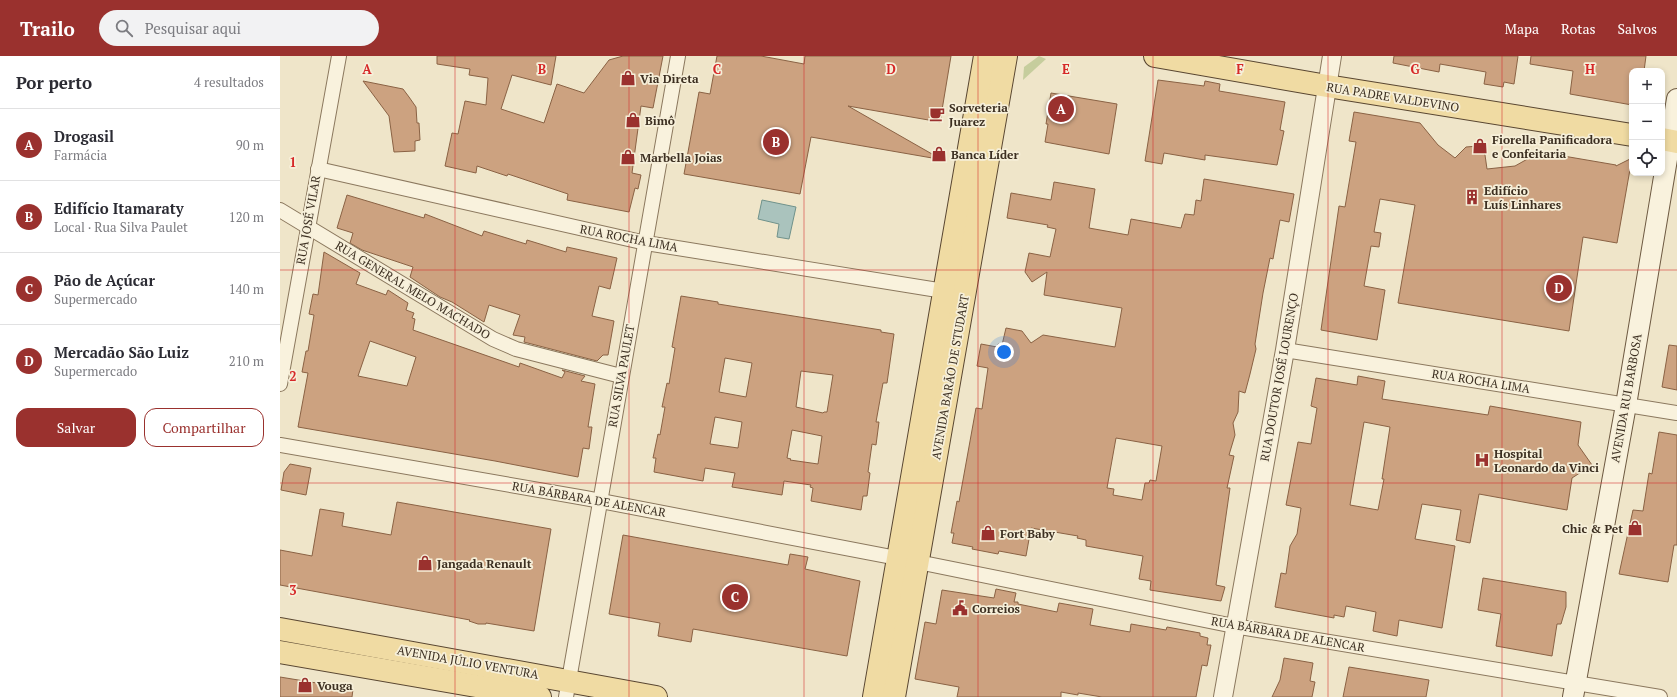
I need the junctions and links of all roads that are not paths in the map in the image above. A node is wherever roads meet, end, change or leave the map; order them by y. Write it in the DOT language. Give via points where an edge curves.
graph roads {
  1 [pos="339,56"];
  2 [pos="678,56"];
  3 [pos="985,56"];
  4 [pos="1006,56"];
  5 [pos="1155,56"];
  6 [pos="1332,56"];
  7 [pos="1327,86"];
  8 [pos="1677,100"];
  9 [pos="1629,135"];
  10 [pos="1669,141"];
  11 [pos="318,168"];
  12 [pos="280,210"];
  13 [pos="307,226"];
  14 [pos="646,243"];
  15 [pos="944,291"];
  16 [pos="1285,350"];
  17 [pos="621,376"];
  18 [pos="280,384"];
  19 [pos="1626,405"];
  20 [pos="1677,413"];
  21 [pos="280,445"];
  22 [pos="600,501"];
  23 [pos="897,558"];
  24 [pos="918,562"];
  25 [pos="1234,626"];
  26 [pos="280,629"];
  27 [pos="280,652"];
  28 [pos="567,689"];
  29 [pos="1574,690"];
  30 [pos="540,697"];
  31 [pos="656,697"];
  32 [pos="874,697"];
  33 [pos="894,697"];
  34 [pos="1223,697"];
  35 [pos="1660,697"];
  1 -- 11 [label="street, RUA JOSÉ VILAR"];
  2 -- 14 [label="street, RUA SILVA PAULET"];
  3 -- 15 [label="main road, AVENIDA BARÃO DE STUDART"];
  4 -- 24 [label="main road, AVENIDA BARÃO DE STUDART"];
  5 -- 7 [label="main road, RUA PADRE VALDEVINO"];
  6 -- 7 [label="street, RUA DOUTOR JOSÉ LOURENÇO"];
  7 -- 9 [label="main road, RUA PADRE VALDEVINO"];
  7 -- 16 [label="street, RUA DOUTOR JOSÉ LOURENÇO"];
  8 -- 10 [label="main road, AVENIDA RUI BARBOSA"];
  10 -- 19 [label="main road, AVENIDA RUI BARBOSA"];
  11 -- 13 [label="street, RUA JOSÉ VILAR"];
  11 -- 14 [label="street, RUA ROCHA LIMA"];
  12 -- 13 [label="street, RUA GENERAL MELO MACHADO"];
  13 -- 17 [label="street, RUA GENERAL MELO MACHADO" via="493,339 516,349"];
  13 -- 18 [label="street, RUA JOSÉ VILAR"];
  14 -- 15 [label="street, RUA ROCHA LIMA"];
  14 -- 17 [label="street, RUA SILVA PAULET"];
  15 -- 23 [label="main road, AVENIDA BARÃO DE STUDART"];
  16 -- 19 [label="street, RUA ROCHA LIMA"];
  16 -- 25 [label="street, RUA DOUTOR JOSÉ LOURENÇO"];
  17 -- 22 [label="street, RUA SILVA PAULET"];
  19 -- 20 [label="street, RUA ROCHA LIMA"];
  19 -- 29 [label="main road, AVENIDA RUI BARBOSA"];
  21 -- 22 [label="street, RUA BÁRBARA DE ALENCAR"];
  22 -- 23 [label="street, RUA BÁRBARA DE ALENCAR"];
  22 -- 28 [label="street, RUA SILVA PAULET"];
  23 -- 32 [label="main road, AVENIDA BARÃO DE STUDART"];
  24 -- 25 [label="street, RUA BÁRBARA DE ALENCAR"];
  24 -- 33 [label="main road, AVENIDA BARÃO DE STUDART"];
  25 -- 29 [label="street, RUA BÁRBARA DE ALENCAR"];
  25 -- 34 [label="street, RUA DOUTOR JOSÉ LOURENÇO"];
  26 -- 28 [label="main road, AVENIDA JÚLIO VENTURA"];
  27 -- 30 [label="main road, AVENIDA JÚLIO VENTURA"];
  28 -- 31 [label="main road, AVENIDA JÚLIO VENTURA"];
  29 -- 35 [label="street, RUA BÁRBARA DE ALENCAR"];
}
